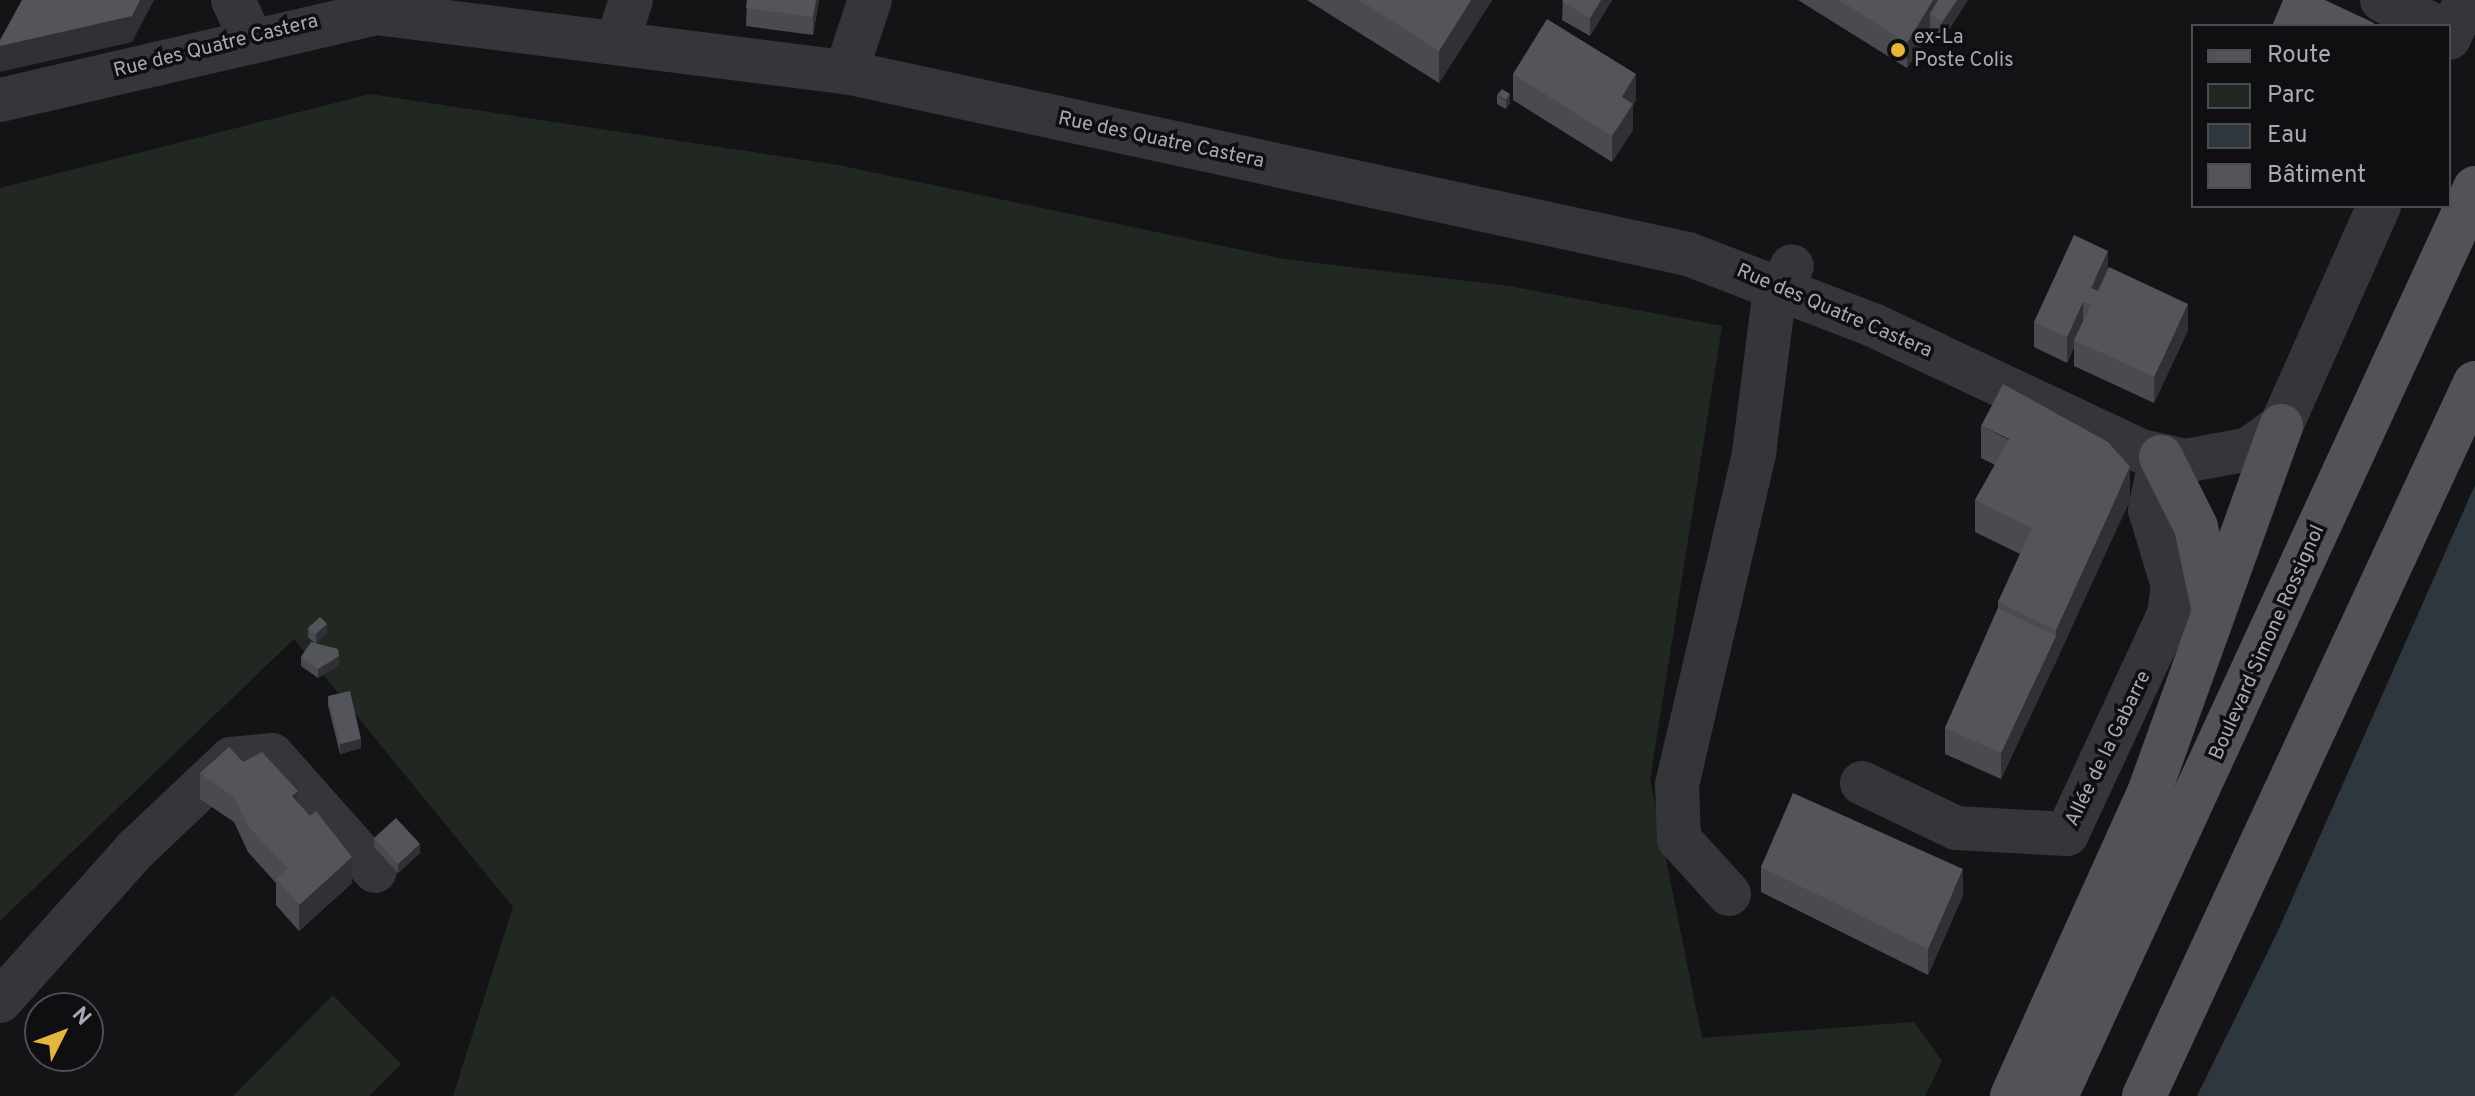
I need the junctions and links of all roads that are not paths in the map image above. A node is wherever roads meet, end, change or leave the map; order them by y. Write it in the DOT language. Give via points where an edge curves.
graph roads {
  1 [pos="233,0"];
  2 [pos="631,0"];
  3 [pos="870,0"];
  4 [pos="2382,0"];
  5 [pos="2445,24"];
  6 [pos="251,39"];
  7 [pos="617,43"];
  8 [pos="846,72"];
  9 [pos="0,100"];
  10 [pos="2475,188"];
  11 [pos="2378,208"];
  12 [pos="1787,276"];
  13 [pos="2475,383"];
  14 [pos="2281,426"];
  15 [pos="2161,457"];
  16 [pos="2212,604"];
  17 [pos="1862,783"];
  18 [pos="375,871"];
  19 [pos="1729,894"];
  20 [pos="0,1001"];
  21 [pos="2012,1096"];
  22 [pos="2056,1096"];
  23 [pos="2144,1096"];
  1 -- 6 [label="street"];
  2 -- 7 [label="street"];
  3 -- 8 [label="street"];
  4 -- 5 [label="street"];
  6 -- 7 [label="street, Rue des Quatre Castera" via="376,13"];
  6 -- 9 [label="street, Rue des Quatre Castera"];
  7 -- 8 [label="street, Rue des Quatre Castera"];
  8 -- 12 [label="street, Rue des Quatre Castera"];
  10 -- 22 [label="main road, Boulevard Simone Rossignol"];
  11 -- 14 [label="street"];
  12 -- 15 [label="street, Rue des Quatre Castera"];
  12 -- 19 [label="street" via="1773,305 1754,453 1677,785 1679,839"];
  13 -- 23 [label="main road"];
  14 -- 15 [label="street, Rue des Quatre Castera" via="2224,457"];
  14 -- 16 [label="main road"];
  15 -- 16 [label="main road" via="2196,527"];
  15 -- 17 [label="street, Allée de la Gabarre" via="2150,510 2173,586 2169,614 2067,834 1956,828"];
  16 -- 21 [label="main road" via="2150,790"];
  18 -- 20 [label="street" via="272,755 231,759 137,848"];
}
